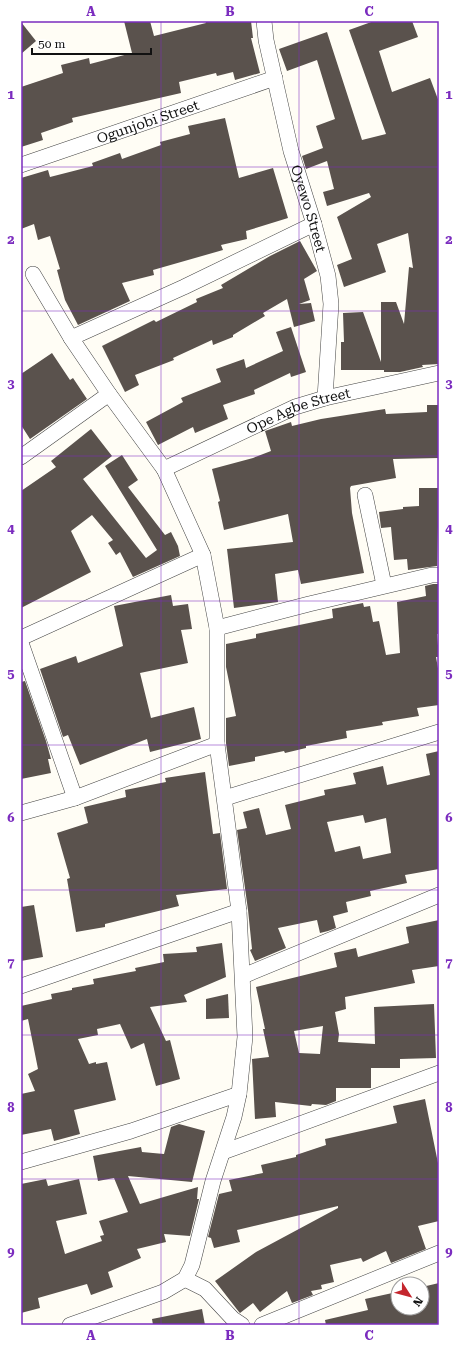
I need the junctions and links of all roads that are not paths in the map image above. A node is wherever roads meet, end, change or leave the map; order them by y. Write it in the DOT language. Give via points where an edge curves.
graph roads {
  1 [pos="264,21"];
  2 [pos="275,78"];
  3 [pos="21,165"];
  4 [pos="314,224"];
  5 [pos="33,274"];
  6 [pos="71,338"];
  7 [pos="439,373"];
  8 [pos="108,394"];
  9 [pos="325,398"];
  10 [pos="21,457"];
  11 [pos="164,469"];
  12 [pos="365,495"];
  13 [pos="203,555"];
  14 [pos="439,575"];
  15 [pos="384,585"];
  16 [pos="217,628"];
  17 [pos="21,638"];
  18 [pos="21,643"];
  19 [pos="439,732"];
  20 [pos="218,744"];
  21 [pos="75,798"];
  22 [pos="225,798"];
  23 [pos="21,813"];
  24 [pos="439,895"];
  25 [pos="239,911"];
  26 [pos="243,976"];
  27 [pos="21,986"];
  28 [pos="439,1073"];
  29 [pos="239,1094"];
  30 [pos="223,1152"];
  31 [pos="21,1162"];
  32 [pos="439,1253"];
  33 [pos="185,1279"];
  34 [pos="70,1325"];
  35 [pos="242,1325"];
  36 [pos="262,1325"];
  1 -- 2 [label="street, Oyewo Street"];
  2 -- 3 [label="street, Ogunjobi Street"];
  2 -- 4 [label="street, Oyewo Street" via="291,151"];
  4 -- 6 [label="street"];
  4 -- 9 [label="street, Oyewo Street" via="328,276 331,304"];
  5 -- 6 [label="street"];
  6 -- 8 [label="street"];
  7 -- 9 [label="street, Ope Agbe Street"];
  8 -- 10 [label="street"];
  8 -- 11 [label="street"];
  9 -- 11 [label="street, Ope Agbe Street" via="271,418"];
  11 -- 13 [label="street"];
  12 -- 15 [label="street"];
  13 -- 16 [label="street"];
  13 -- 17 [label="street"];
  14 -- 15 [label="street"];
  15 -- 16 [label="street"];
  16 -- 20 [label="street"];
  18 -- 21 [label="street"];
  19 -- 22 [label="street"];
  20 -- 21 [label="street"];
  20 -- 22 [label="street"];
  21 -- 23 [label="street"];
  22 -- 25 [label="street"];
  24 -- 26 [label="street"];
  25 -- 26 [label="street"];
  25 -- 27 [label="street"];
  26 -- 29 [label="street" via="245,1037"];
  28 -- 30 [label="street"];
  29 -- 30 [label="street"];
  29 -- 31 [label="street" via="132,1131"];
  30 -- 33 [label="street" via="192,1265"];
  32 -- 36 [label="street"];
  33 -- 34 [label="street" via="163,1292"];
  33 -- 35 [label="street" via="205,1289"];
}
